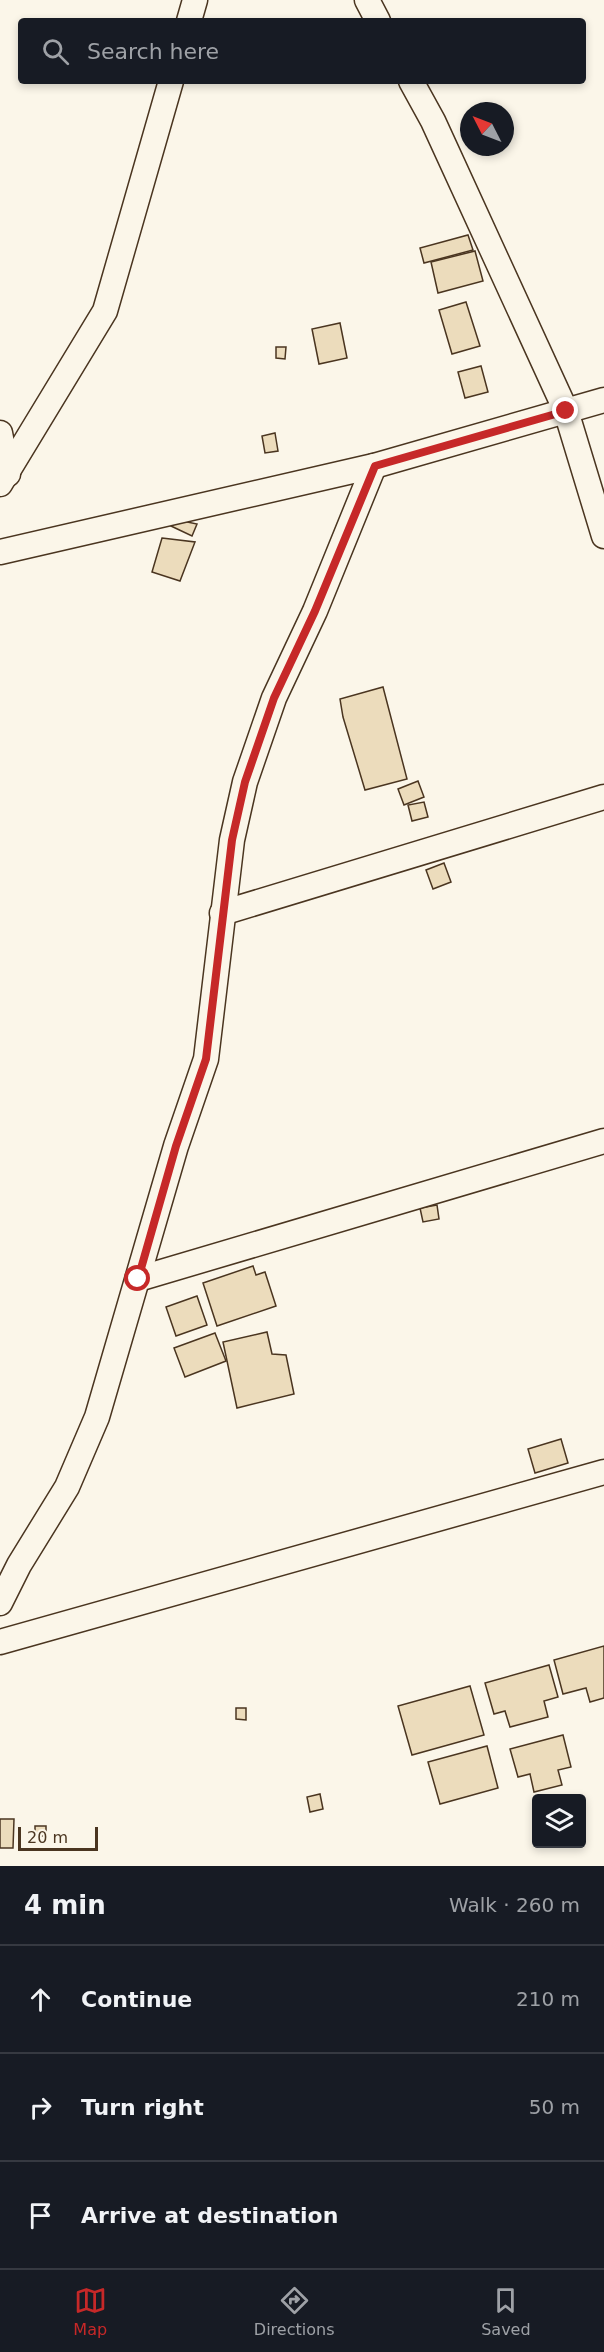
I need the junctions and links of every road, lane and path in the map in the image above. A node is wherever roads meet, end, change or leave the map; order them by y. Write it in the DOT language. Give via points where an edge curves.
graph roads {
  1 [pos="195,0"];
  2 [pos="367,0"];
  3 [pos="190,18"];
  4 [pos="376,18"];
  5 [pos="170,84"];
  6 [pos="413,84"];
  7 [pos="604,400"];
  8 [pos="566,411"];
  9 [pos="0,433"];
  10 [pos="375,466"];
  11 [pos="4,479"];
  12 [pos="604,536"];
  13 [pos="0,552"];
  14 [pos="604,797"];
  15 [pos="222,913"];
  16 [pos="604,1141"];
  17 [pos="138,1279"];
  18 [pos="604,1472"];
  19 [pos="0,1603"];
  20 [pos="0,1642"];
  1 -- 3 [label="street"];
  2 -- 4 [label="street"];
  5 -- 11 [label="street" via="105,311"];
  6 -- 8 [label="street"];
  7 -- 8 [label="street"];
  8 -- 10 [label="street"];
  8 -- 12 [label="street"];
  9 -- 11 [label="street"];
  10 -- 13 [label="street"];
  10 -- 15 [label="street" via="274,698 232,840"];
  14 -- 15 [label="street"];
  15 -- 17 [label="street" via="206,1059"];
  16 -- 17 [label="street"];
  17 -- 19 [label="street" via="97,1417 67,1486"];
  18 -- 20 [label="street"];
}
